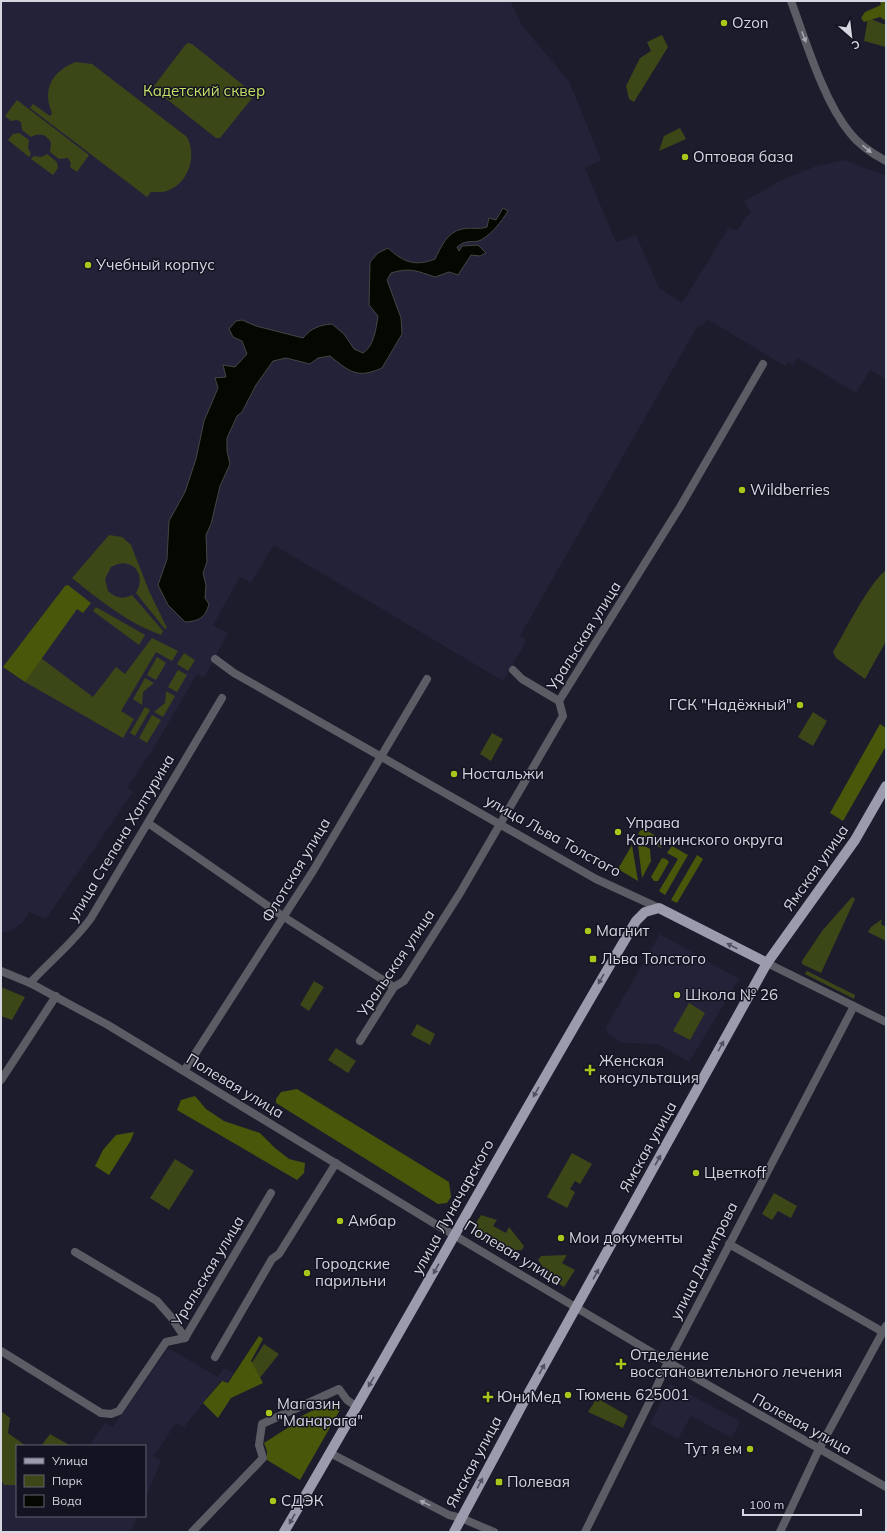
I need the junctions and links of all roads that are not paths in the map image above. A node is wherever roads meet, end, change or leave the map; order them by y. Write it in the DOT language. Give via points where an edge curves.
graph roads {
  1 [pos="791,1"];
  2 [pos="886,161"];
  3 [pos="763,364"];
  4 [pos="214,659"];
  5 [pos="513,670"];
  6 [pos="427,679"];
  7 [pos="222,698"];
  8 [pos="559,701"];
  9 [pos="380,756"];
  10 [pos="886,786"];
  11 [pos="148,823"];
  12 [pos="500,825"];
  13 [pos="659,908"];
  14 [pos="284,917"];
  15 [pos="767,963"];
  16 [pos="1,971"];
  17 [pos="30,983"];
  18 [pos="394,987"];
  19 [pos="56,996"];
  20 [pos="854,1006"];
  21 [pos="886,1022"];
  22 [pos="360,1041"];
  23 [pos="184,1072"];
  24 [pos="1,1080"];
  25 [pos="336,1163"];
  26 [pos="271,1193"];
  27 [pos="455,1235"];
  28 [pos="729,1244"];
  29 [pos="75,1252"];
  30 [pos="577,1308"];
  31 [pos="884,1329"];
  32 [pos="185,1338"];
  33 [pos="1,1351"];
  34 [pos="215,1358"];
  35 [pos="668,1362"];
  36 [pos="357,1407"];
  37 [pos="818,1449"];
  38 [pos="330,1453"];
  39 [pos="886,1487"];
  40 [pos="461,1518"];
  41 [pos="192,1532"];
  42 [pos="284,1532"];
  43 [pos="454,1532"];
  44 [pos="494,1532"];
  45 [pos="585,1532"];
  46 [pos="780,1532"];
  1 -- 2 [label="street, one-way" via="821,80 841,121 855,139"];
  3 -- 8 [label="street, Уральская улица" via="680,507"];
  4 -- 9 [label="street, улица Льва Толстого"];
  5 -- 8 [label="street" via="522,679"];
  6 -- 9 [label="street, Флотская улица"];
  7 -- 11 [label="street, улица Степана Халтурина"];
  8 -- 12 [label="street, Уральская улица" via="564,716"];
  9 -- 12 [label="street, улица Льва Толстого"];
  9 -- 14 [label="street, Флотская улица"];
  10 -- 15 [label="main road, Ямская улица" via="855,840"];
  11 -- 14 [label="street"];
  11 -- 17 [label="street, улица Степана Халтурина" via="88,923"];
  12 -- 13 [label="street, улица Льва Толстого" via="596,879"];
  12 -- 18 [label="street, Уральская улица" via="404,981"];
  15 -- 13 [label="main road, улица Льва Толстого, one-way"];
  13 -- 27 [label="main road, улица Луначарского, one-way" via="645,912 636,921"];
  14 -- 18 [label="street"];
  14 -- 23 [label="street, Флотская улица"];
  15 -- 20 [label="street, улица Льва Толстого"];
  30 -- 15 [label="main road, Ямская улица, one-way"];
  16 -- 17 [label="street, Полевая улица"];
  17 -- 19 [label="street, Полевая улица"];
  18 -- 22 [label="street, Уральская улица"];
  19 -- 23 [label="street, Полевая улица"];
  19 -- 24 [label="street"];
  20 -- 21 [label="street, улица Льва Толстого"];
  20 -- 28 [label="street, улица Димитрова"];
  23 -- 25 [label="street, Полевая улица"];
  25 -- 27 [label="street, Полевая улица"];
  25 -- 34 [label="street" via="279,1254 272,1259"];
  26 -- 32 [label="street, Уральская улица"];
  27 -- 30 [label="street, Полевая улица"];
  27 -- 36 [label="main road, улица Луначарского, one-way"];
  28 -- 31 [label="street"];
  28 -- 35 [label="street, улица Димитрова"];
  29 -- 32 [label="street" via="157,1301"];
  30 -- 35 [label="street, Полевая улица"];
  40 -- 30 [label="main road, Ямская улица, one-way"];
  31 -- 37 [label="street"];
  32 -- 33 [label="street, Уральская улица" via="166,1342 119,1411 111,1414 101,1413"];
  35 -- 37 [label="street, Полевая улица"];
  35 -- 45 [label="street, улица Димитрова"];
  36 -- 38 [label="main road, улица Луначарского"];
  36 -- 41 [label="street" via="347,1400 339,1389 262,1424 259,1445 263,1458"];
  37 -- 39 [label="street, Полевая улица"];
  37 -- 46 [label="street"];
  40 -- 38 [label="street, one-way" via="424,1503"];
  38 -- 42 [label="main road, улица Луначарского, one-way"];
  40 -- 43 [label="main road, Ямская улица"];
  40 -- 44 [label="street"];
}
